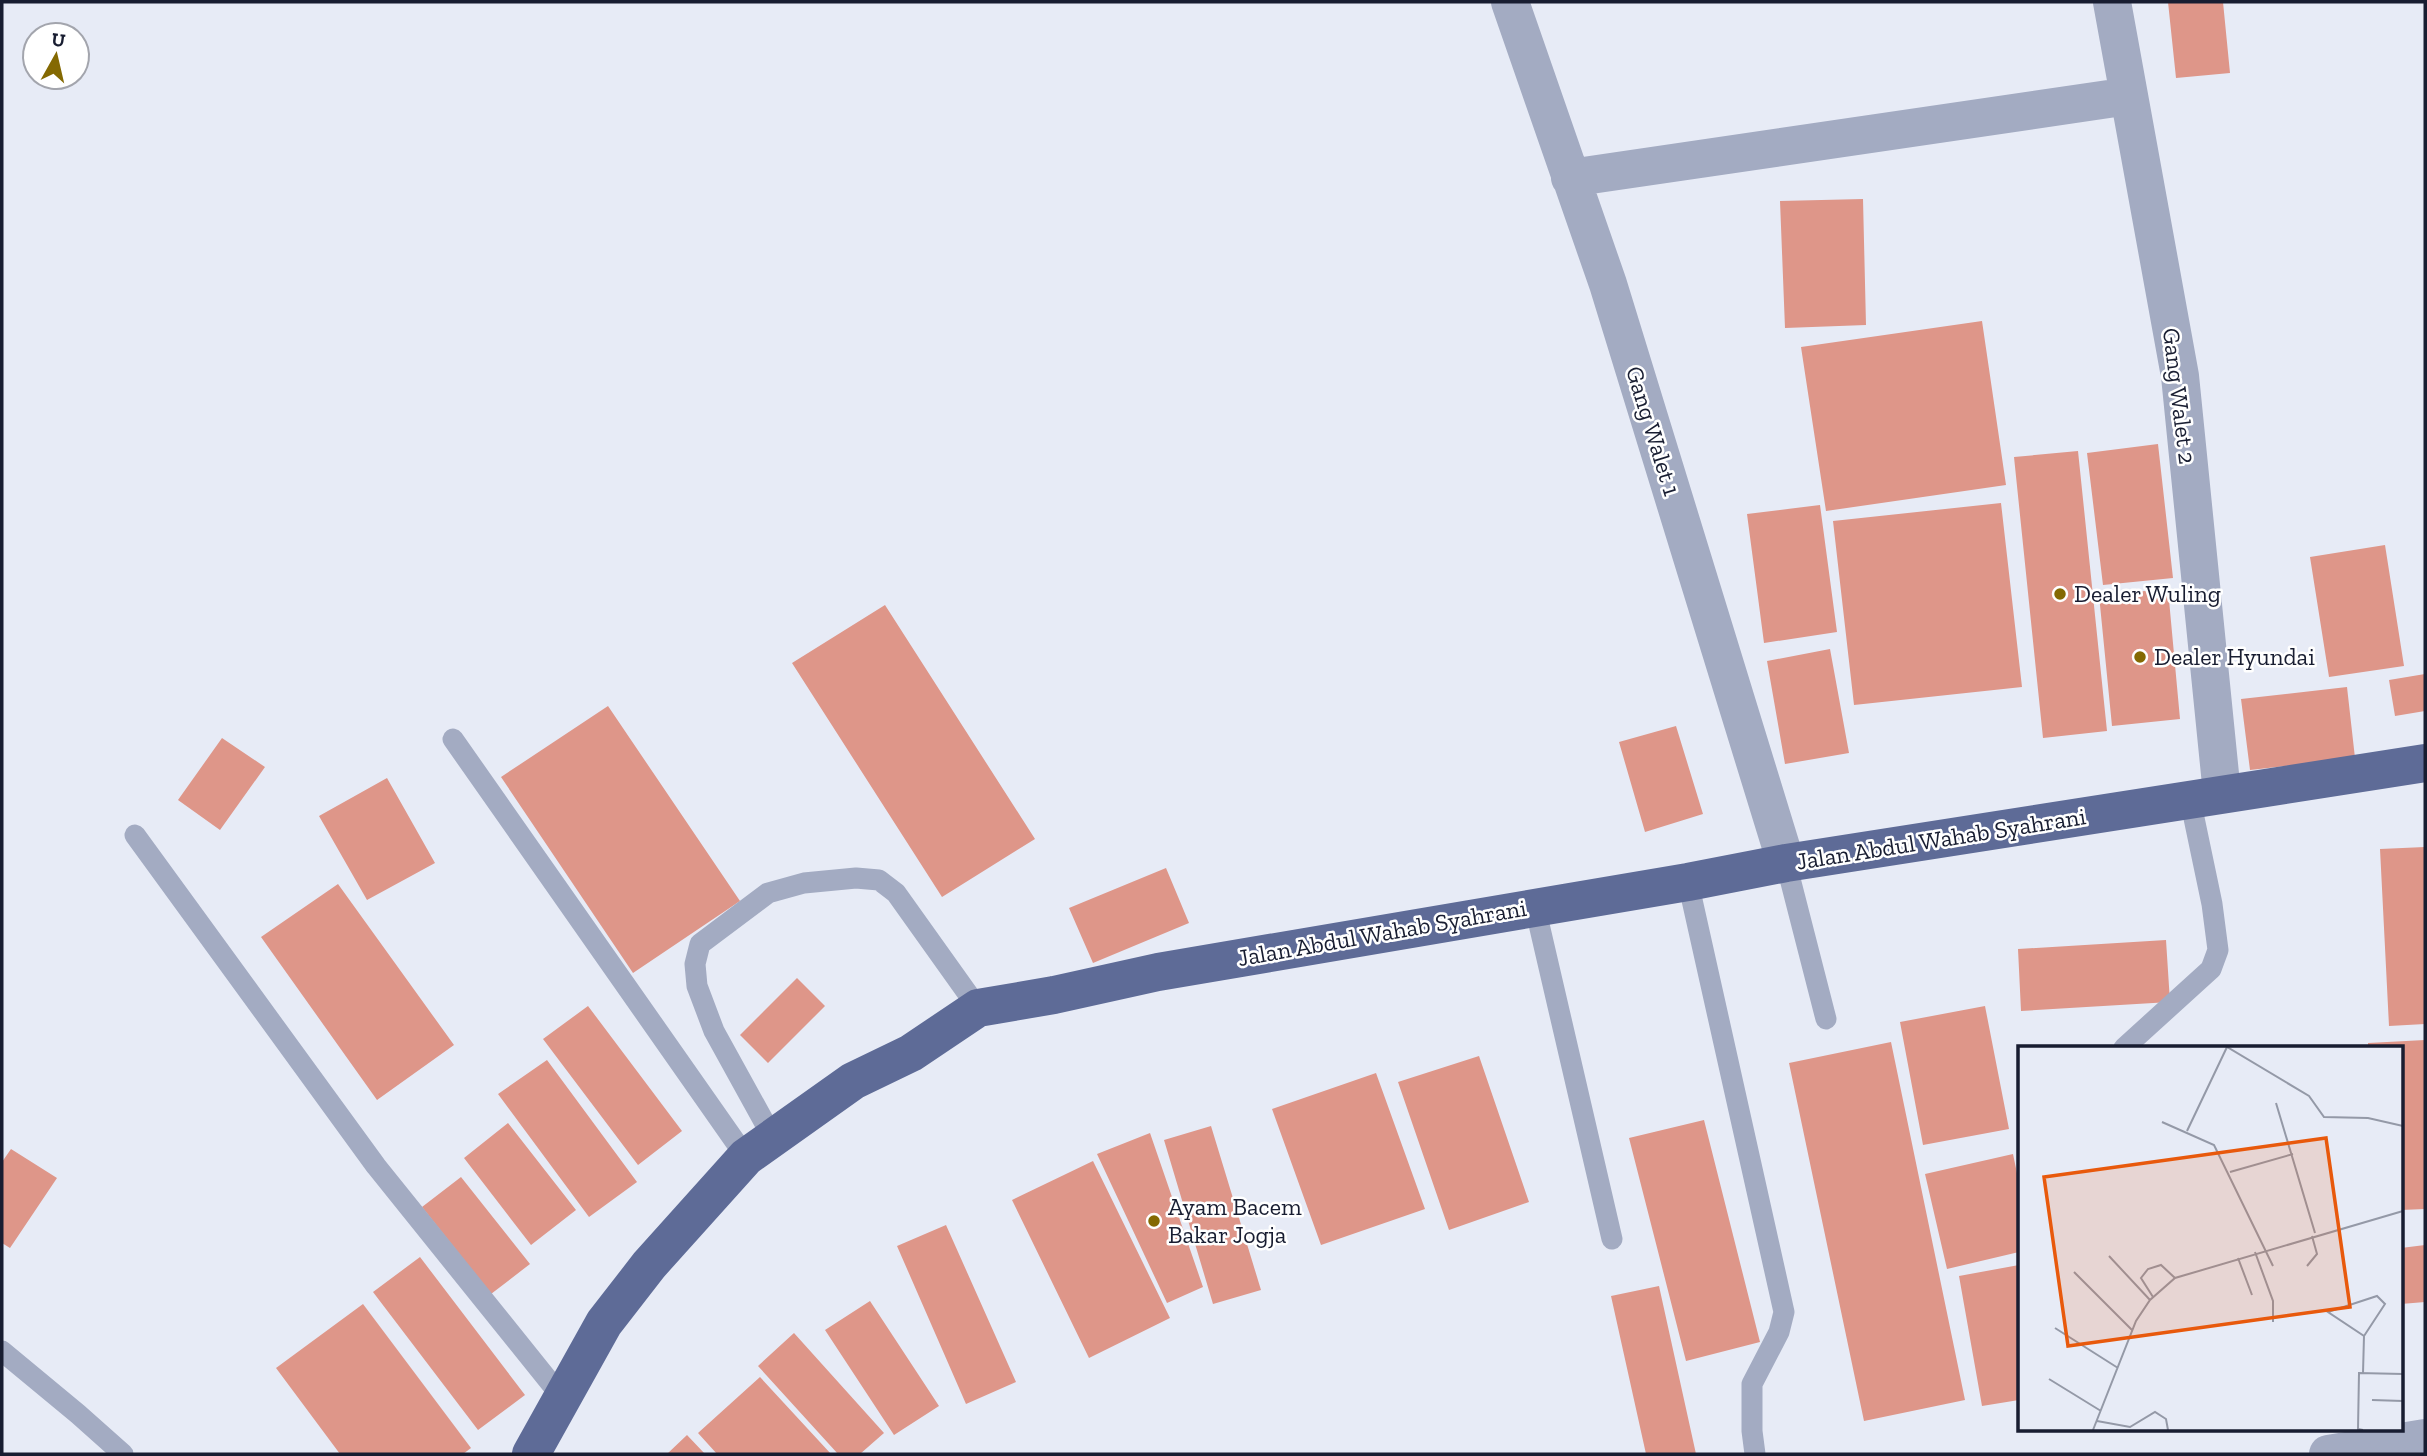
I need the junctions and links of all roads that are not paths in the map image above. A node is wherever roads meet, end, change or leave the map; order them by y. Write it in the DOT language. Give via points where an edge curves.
graph roads {
  1 [pos="1510,2"];
  2 [pos="2112,2"];
  3 [pos="2129,96"];
  4 [pos="1570,178"];
  5 [pos="453,739"];
  6 [pos="2425,763"];
  7 [pos="2206,797"];
  8 [pos="135,835"];
  9 [pos="1786,863"];
  10 [pos="1688,882"];
  11 [pos="1535,907"];
  12 [pos="978,1008"];
  13 [pos="1826,1019"];
  14 [pos="2126,1046"];
  15 [pos="760,1148"];
  16 [pos="1612,1239"];
  17 [pos="2,1351"];
  18 [pos="561,1396"];
  19 [pos="2425,1438"];
  20 [pos="123,1454"];
  21 [pos="531,1454"];
  22 [pos="1755,1454"];
  23 [pos="2328,1454"];
  1 -- 4 [label="street, Gang Walet 1"];
  2 -- 3 [label="street, Gang Walet 2"];
  3 -- 4 [label="street"];
  3 -- 7 [label="street, Gang Walet 2" via="2180,376"];
  4 -- 9 [label="street, Gang Walet 1" via="1608,284"];
  5 -- 15 [label="lane"];
  6 -- 7 [label="highway, Jalan Abdul Wahab Syahrani"];
  7 -- 9 [label="highway, Jalan Abdul Wahab Syahrani"];
  7 -- 14 [label="lane" via="2218,950 2211,970"];
  8 -- 18 [label="lane" via="376,1166"];
  9 -- 10 [label="highway, Jalan Abdul Wahab Syahrani"];
  9 -- 13 [label="lane"];
  10 -- 11 [label="highway, Jalan Abdul Wahab Syahrani"];
  10 -- 22 [label="lane" via="1784,1312 1779,1332 1752,1384"];
  11 -- 12 [label="highway, Jalan Abdul Wahab Syahrani"];
  11 -- 16 [label="lane"];
  12 -- 15 [label="highway, Jalan Abdul Wahab Syahrani" via="911,1053 853,1081"];
  12 -- 15 [label="lane" via="896,893 879,880 804,883 768,893 700,944 695,964 697,986"];
  15 -- 18 [label="highway, Jalan Abdul Wahab Syahrani" via="649,1265 604,1323"];
  17 -- 20 [label="lane"];
  18 -- 21 [label="highway, Jalan Abdul Wahab Syahrani"];
  19 -- 23 [label="street"];
}
